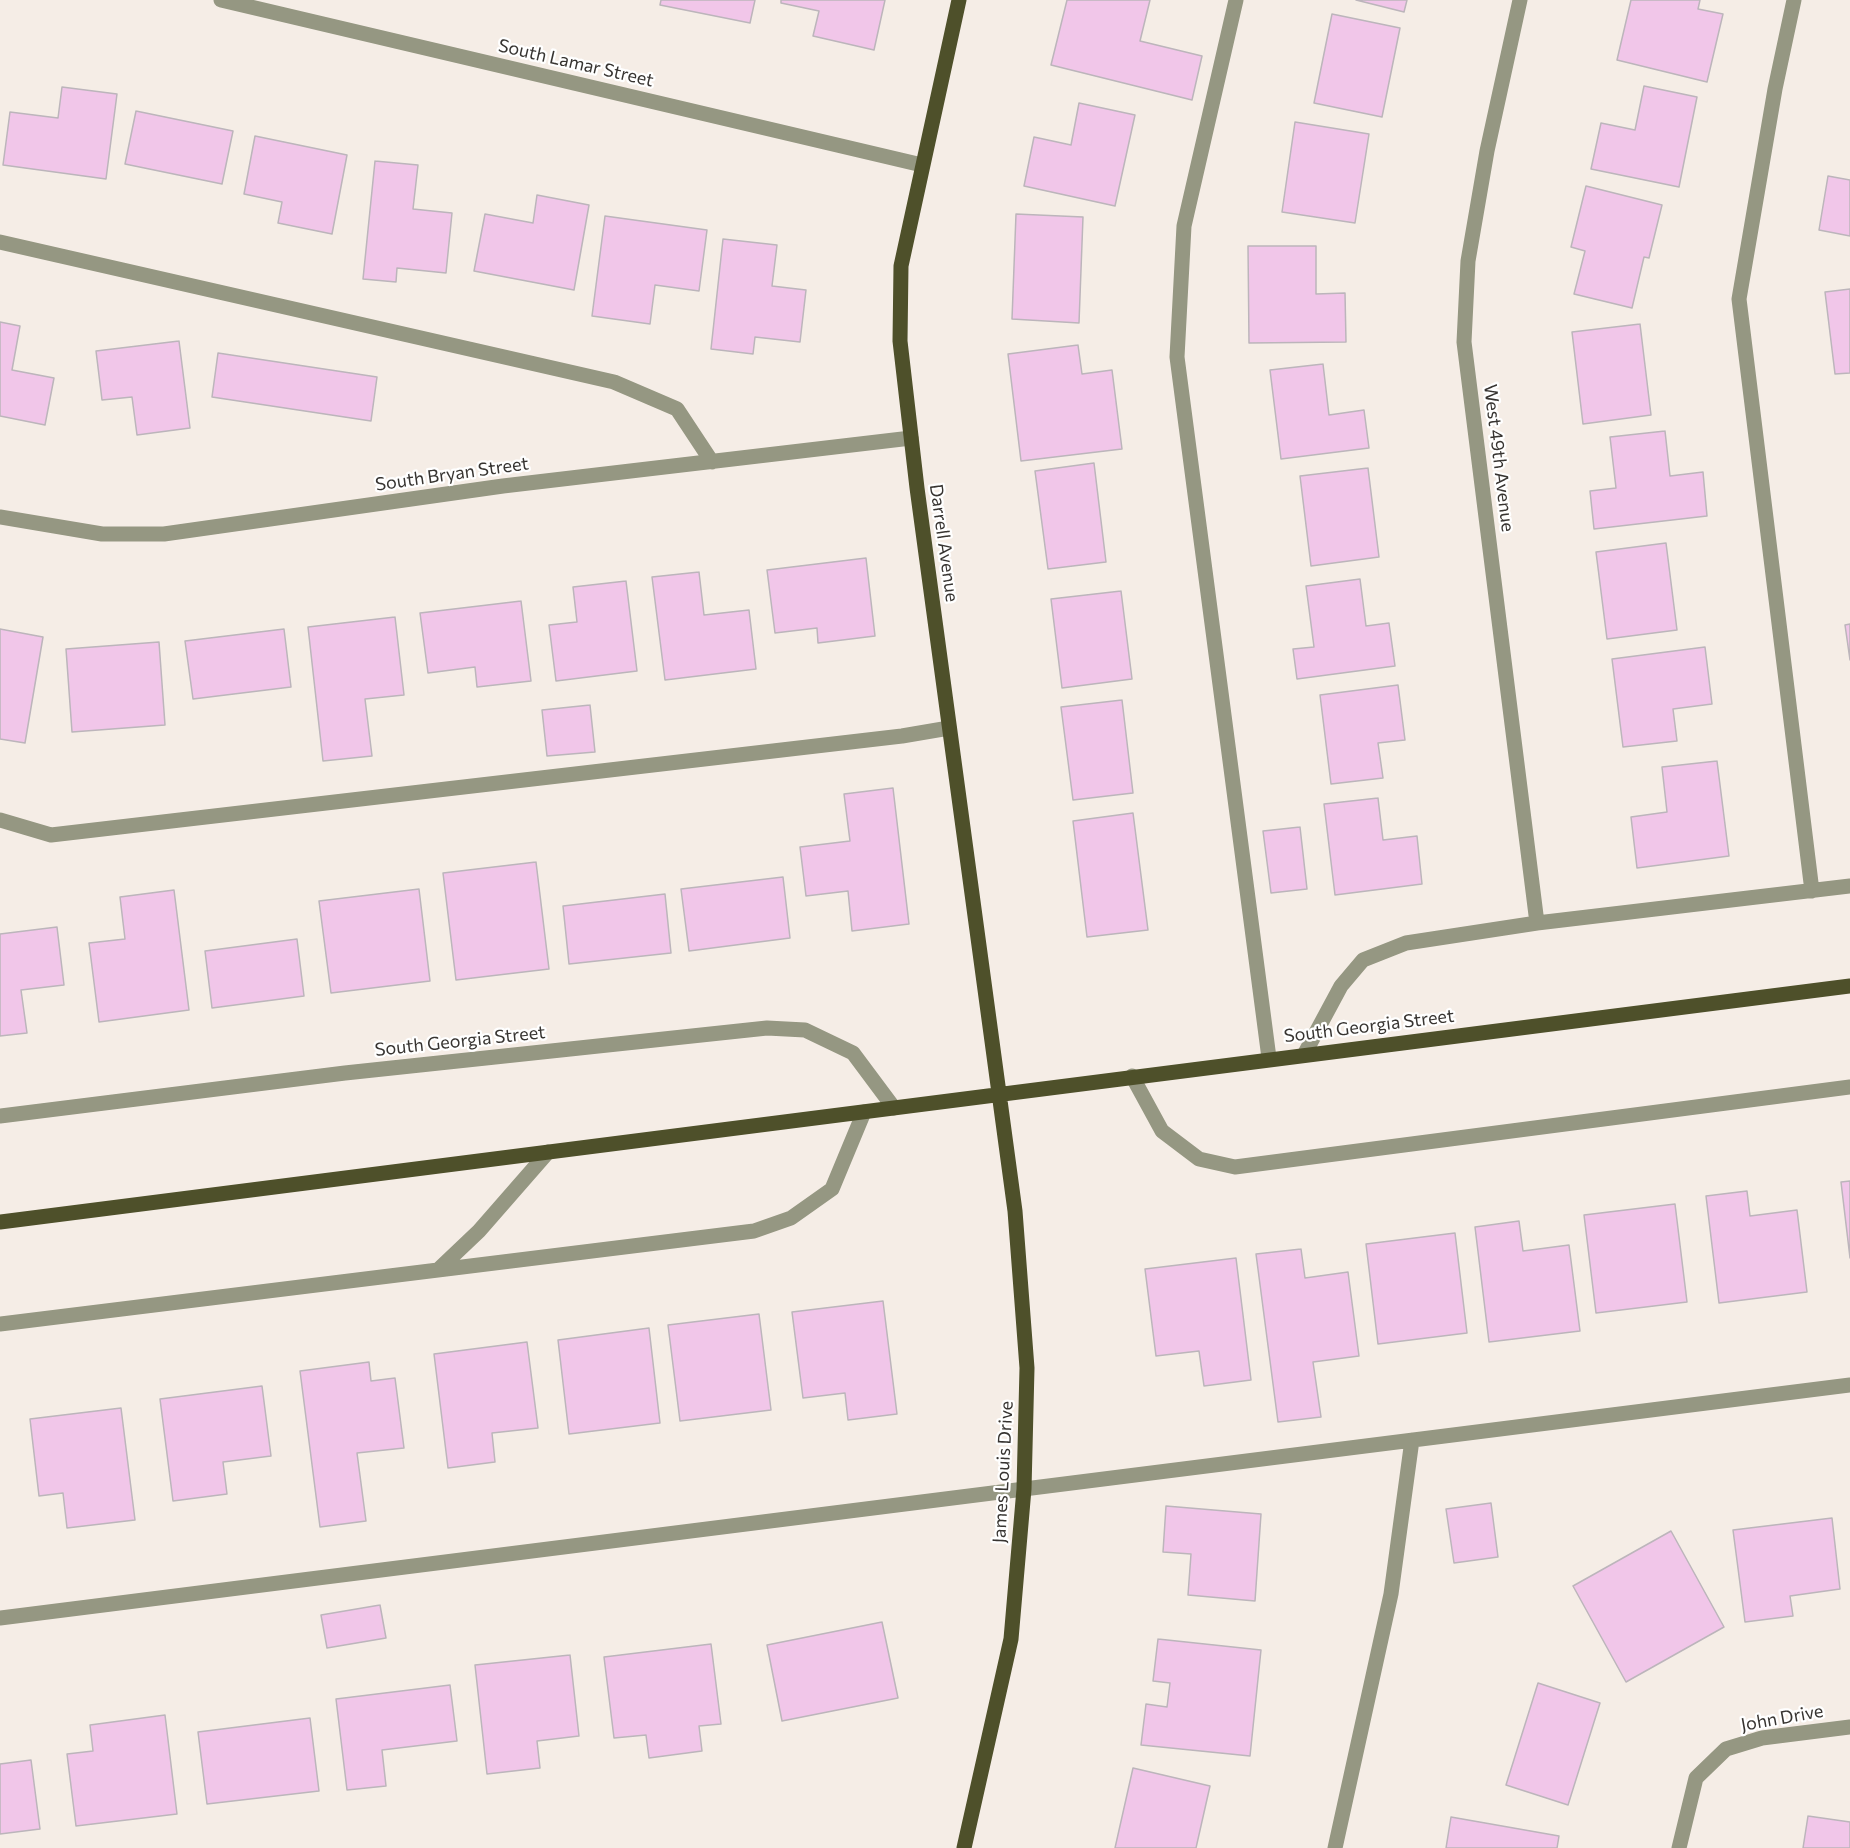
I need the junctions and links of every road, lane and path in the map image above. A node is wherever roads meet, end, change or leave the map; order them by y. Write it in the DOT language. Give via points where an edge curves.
graph roads {
  1 [pos="221,0"];
  2 [pos="959,0"];
  3 [pos="1236,0"];
  4 [pos="1520,0"];
  5 [pos="1794,0"];
  6 [pos="922,165"];
  7 [pos="0,242"];
  8 [pos="911,438"];
  9 [pos="712,462"];
  10 [pos="0,517"];
  11 [pos="949,728"];
  12 [pos="0,820"];
  13 [pos="1850,886"];
  14 [pos="1812,891"];
  15 [pos="1537,924"];
  16 [pos="1850,986"];
  17 [pos="1305,1053"];
  18 [pos="1269,1058"];
  19 [pos="1132,1076"];
  20 [pos="1850,1087"];
  21 [pos="998,1094"];
  22 [pos="894,1108"];
  23 [pos="864,1112"];
  24 [pos="0,1116"];
  25 [pos="548,1152"];
  26 [pos="0,1222"];
  27 [pos="439,1269"];
  28 [pos="0,1324"];
  29 [pos="1850,1385"];
  30 [pos="1412,1440"];
  31 [pos="1024,1489"];
  32 [pos="0,1618"];
  33 [pos="1850,1727"];
  34 [pos="964,1848"];
  35 [pos="1335,1848"];
  36 [pos="1679,1848"];
  1 -- 6 [label="street, South Lamar Street"];
  2 -- 6 [label="main road, Darrell Avenue"];
  3 -- 18 [label="street" via="1184,226 1177,357"];
  4 -- 15 [label="street, West 49th Avenue" via="1468,261 1464,342"];
  5 -- 14 [label="street" via="1739,299"];
  6 -- 8 [label="main road, Darrell Avenue" via="901,266 900,341"];
  7 -- 9 [label="street" via="614,382 677,409"];
  8 -- 9 [label="street, South Bryan Street"];
  8 -- 11 [label="main road, Darrell Avenue"];
  9 -- 10 [label="street, South Bryan Street" via="503,486 164,534 102,534"];
  11 -- 12 [label="street" via="51,835"];
  11 -- 21 [label="main road, Darrell Avenue"];
  13 -- 14 [label="street"];
  14 -- 15 [label="street"];
  15 -- 17 [label="street" via="1406,944 1364,960 1341,986"];
  16 -- 17 [label="main road, South Georgia Street"];
  17 -- 18 [label="main road, South Georgia Street"];
  18 -- 19 [label="main road, South Georgia Street"];
  19 -- 20 [label="street" via="1161,1131 1199,1159 1235,1167"];
  19 -- 21 [label="main road, South Georgia Street"];
  21 -- 22 [label="main road, South Georgia Street"];
  21 -- 31 [label="main road, James Louis Drive" via="1015,1211 1027,1368"];
  22 -- 23 [label="main road, South Georgia Street"];
  22 -- 24 [label="street, South Georgia Street" via="853,1053 805,1030 767,1028 345,1073"];
  23 -- 25 [label="main road, South Georgia Street"];
  23 -- 27 [label="street" via="832,1189 791,1218 754,1231"];
  25 -- 26 [label="main road, South Georgia Street"];
  25 -- 27 [label="street" via="479,1231"];
  27 -- 28 [label="street"];
  29 -- 30 [label="street"];
  30 -- 31 [label="street"];
  30 -- 35 [label="street" via="1391,1593"];
  31 -- 32 [label="street"];
  31 -- 34 [label="main road, James Louis Drive" via="1011,1639"];
  33 -- 36 [label="street, John Drive" via="1762,1738 1726,1749 1696,1778"];
}
